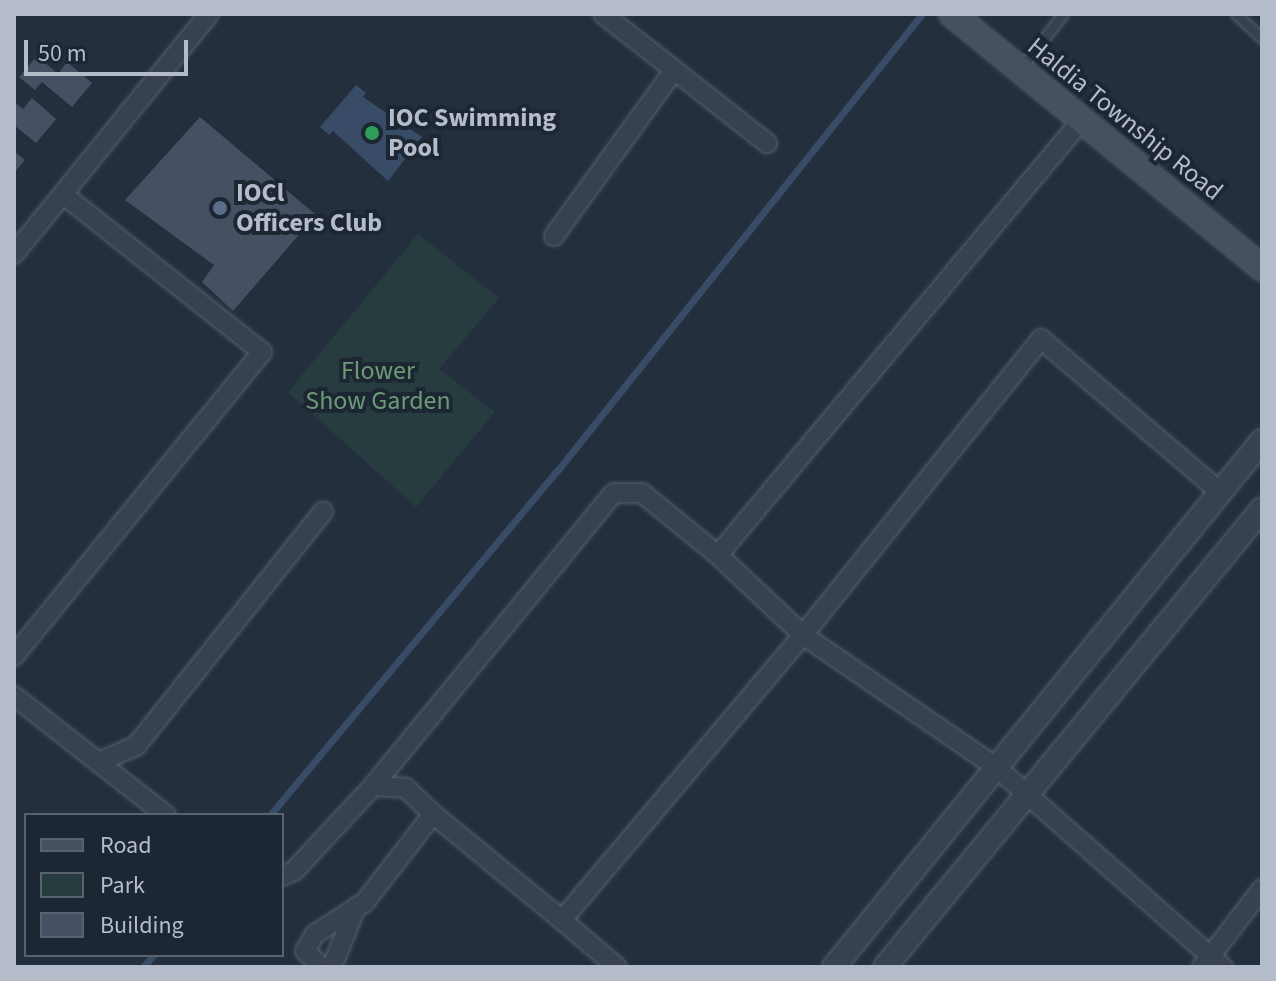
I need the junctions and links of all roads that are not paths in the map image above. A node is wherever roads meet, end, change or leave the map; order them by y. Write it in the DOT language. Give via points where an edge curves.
graph roads {
  1 [pos="209,14"];
  2 [pos="603,14"];
  3 [pos="1063,14"];
  4 [pos="1236,14"];
  5 [pos="965,18"];
  6 [pos="1262,38"];
  7 [pos="1020,69"];
  8 [pos="674,70"];
  9 [pos="1081,121"];
  10 [pos="767,143"];
  11 [pos="63,194"];
  12 [pos="554,236"];
  13 [pos="14,254"];
  14 [pos="1262,268"];
  15 [pos="1262,441"];
  16 [pos="1220,492"];
  17 [pos="1262,509"];
  18 [pos="323,512"];
  19 [pos="718,555"];
  20 [pos="803,635"];
  21 [pos="14,656"];
  22 [pos="14,696"];
  23 [pos="99,762"];
  24 [pos="996,767"];
  25 [pos="373,786"];
  26 [pos="1027,792"];
  27 [pos="163,813"];
  28 [pos="433,814"];
  29 [pos="284,875"];
  30 [pos="1262,889"];
  31 [pos="356,907"];
  32 [pos="562,920"];
  33 [pos="1212,964"];
  34 [pos="322,967"];
  35 [pos="332,967"];
  36 [pos="617,967"];
  37 [pos="834,967"];
  38 [pos="885,967"];
  1 -- 11 [label="street"];
  2 -- 8 [label="street"];
  3 -- 7 [label="lane"];
  4 -- 6 [label="lane"];
  5 -- 7 [label="main road, Haldia Township Road"];
  7 -- 9 [label="main road, Haldia Township Road"];
  8 -- 10 [label="street"];
  8 -- 12 [label="street"];
  9 -- 14 [label="main road, Haldia Township Road"];
  9 -- 19 [label="street"];
  11 -- 13 [label="street"];
  11 -- 21 [label="street" via="262,352"];
  15 -- 16 [label="street"];
  16 -- 20 [label="street" via="1041,339"];
  16 -- 24 [label="street"];
  17 -- 26 [label="street"];
  18 -- 23 [label="street" via="136,746"];
  19 -- 20 [label="street"];
  19 -- 25 [label="street" via="642,493 614,493"];
  20 -- 24 [label="street"];
  20 -- 32 [label="street"];
  22 -- 23 [label="street"];
  23 -- 27 [label="street"];
  24 -- 26 [label="street"];
  24 -- 37 [label="street"];
  25 -- 28 [label="street" via="406,788"];
  25 -- 29 [label="street" via="294,871"];
  26 -- 33 [label="street"];
  26 -- 38 [label="street"];
  28 -- 31 [label="street"];
  28 -- 32 [label="street"];
  30 -- 33 [label="street"];
  31 -- 34 [label="street" via="315,934 305,951"];
  31 -- 35 [label="street"];
  32 -- 36 [label="street"];
}
